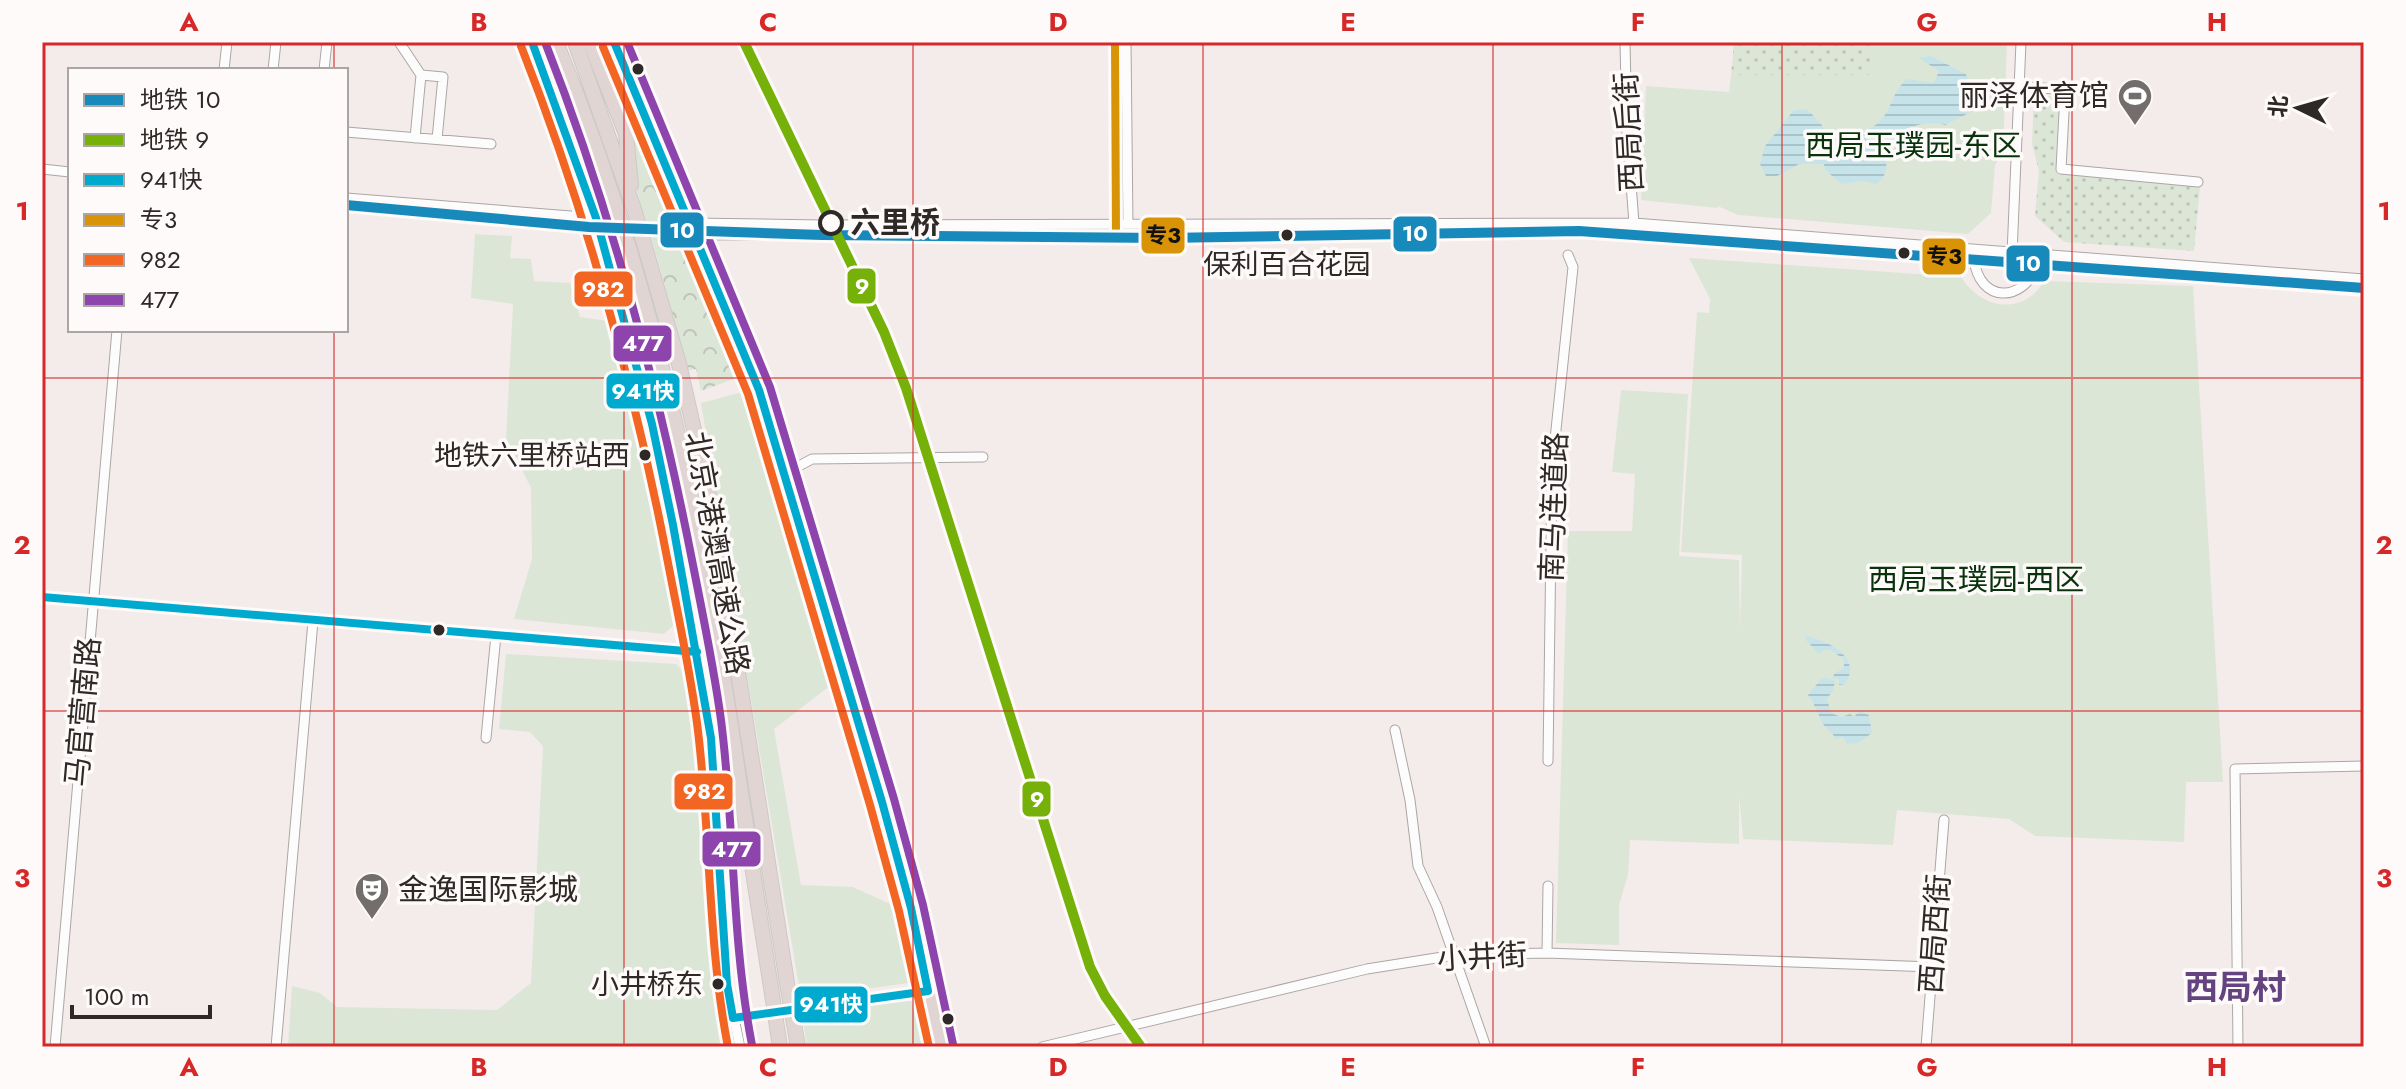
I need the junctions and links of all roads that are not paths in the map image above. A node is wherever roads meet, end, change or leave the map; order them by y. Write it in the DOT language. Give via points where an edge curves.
graph roads {
  1 [pos="227,42"];
  2 [pos="276,42"];
  3 [pos="327,42"];
  4 [pos="399,42"];
  5 [pos="532,42"];
  6 [pos="556,42"];
  7 [pos="575,42"];
  8 [pos="590,42"];
  9 [pos="614,42"];
  10 [pos="1115,42"];
  11 [pos="1126,42"];
  12 [pos="1625,42"];
  13 [pos="2021,42"];
  14 [pos="224,68"];
  15 [pos="273,68"];
  16 [pos="324,68"];
  17 [pos="421,75"];
  18 [pos="2020,87"];
  19 [pos="348,132"];
  20 [pos="415,138"];
  21 [pos="437,139"];
  22 [pos="491,144"];
  23 [pos="42,169"];
  24 [pos="68,172"];
  25 [pos="2198,182"];
  26 [pos="348,198"];
  27 [pos="634,209"];
  28 [pos="596,218"];
  29 [pos="1634,223"];
  30 [pos="1116,224"];
  31 [pos="1128,224"];
  32 [pos="693,229"];
  33 [pos="1116,236"];
  34 [pos="1127,236"];
  35 [pos="1568,255"];
  36 [pos="2012,256"];
  37 [pos="1974,259"];
  38 [pos="2038,264"];
  39 [pos="2364,279"];
  40 [pos="2364,290"];
  41 [pos="117,332"];
  42 [pos="652,424"];
  43 [pos="983,457"];
  44 [pos="784,474"];
  45 [pos="695,516"];
  46 [pos="42,597"];
  47 [pos="92,601"];
  48 [pos="313,621"];
  49 [pos="496,635"];
  50 [pos="697,652"];
  51 [pos="718,653"];
  52 [pos="1395,730"];
  53 [pos="486,738"];
  54 [pos="711,738"];
  55 [pos="1548,761"];
  56 [pos="2364,766"];
  57 [pos="1944,820"];
  58 [pos="1548,886"];
  59 [pos="1547,953"];
  60 [pos="1455,955"];
  61 [pos="1933,967"];
  62 [pos="928,991"];
  63 [pos="733,1018"];
  64 [pos="55,1047"];
  65 [pos="276,1047"];
  66 [pos="740,1047"];
  67 [pos="780,1047"];
  68 [pos="798,1047"];
  69 [pos="941,1047"];
  70 [pos="1042,1047"];
  71 [pos="1486,1047"];
  72 [pos="1926,1047"];
  73 [pos="2238,1047"];
  1 -- 14 [label="street"];
  2 -- 15 [label="street"];
  3 -- 16 [label="street"];
  4 -- 17 [label="street"];
  5 -- 28 [label="street"];
  6 -- 45 [label="highway" via="618,214"];
  7 -- 27 [label="highway, 北京-港澳高速公路"];
  8 -- 27 [label="highway" via="626,134"];
  9 -- 32 [label="highway"];
  10 -- 30 [label="street"];
  11 -- 31 [label="street"];
  12 -- 29 [label="street, 西局后街"];
  13 -- 18 [label="street"];
  17 -- 20 [label="street"];
  17 -- 21 [label="street" via="443,77"];
  18 -- 25 [label="street" via="2065,94 2061,169"];
  18 -- 36 [label="street"];
  19 -- 20 [label="street"];
  20 -- 21 [label="street"];
  21 -- 22 [label="street"];
  23 -- 24 [label="street"];
  26 -- 28 [label="street"];
  27 -- 68 [label="highway, 北京-港澳高速公路, bridge" via="679,364 713,513"];
  28 -- 42 [label="street"];
  29 -- 31 [label="street"];
  29 -- 36 [label="street"];
  30 -- 31 [label="street"];
  30 -- 32 [label="street"];
  30 -- 33 [label="street"];
  31 -- 34 [label="street"];
  32 -- 33 [label="street"];
  32 -- 44 [label="highway" via="759,390"];
  33 -- 34 [label="street"];
  34 -- 37 [label="street" via="1634,232"];
  35 -- 55 [label="street, 南马连道路" via="1573,267 1552,468"];
  36 -- 37 [label="street"];
  36 -- 38 [label="street"];
  36 -- 39 [label="street"];
  37 -- 38 [label="street" via="1980,281 1999,293 2022,289"];
  38 -- 40 [label="street"];
  41 -- 47 [label="street, 马官营南路"];
  42 -- 45 [label="highway"];
  42 -- 50 [label="street"];
  43 -- 44 [label="street" via="812,459"];
  44 -- 62 [label="highway" via="882,802"];
  45 -- 51 [label="highway"];
  46 -- 47 [label="street"];
  47 -- 48 [label="street"];
  47 -- 64 [label="street, 马官营南路"];
  48 -- 49 [label="street"];
  48 -- 65 [label="street"];
  49 -- 50 [label="street"];
  49 -- 53 [label="street"];
  50 -- 54 [label="street"];
  51 -- 54 [label="highway"];
  51 -- 67 [label="highway, bridge"];
  52 -- 60 [label="street" via="1418,866"];
  54 -- 63 [label="street"];
  56 -- 73 [label="street" via="2235,769"];
  57 -- 61 [label="street, 西局西街"];
  58 -- 59 [label="street"];
  59 -- 60 [label="street, 小井街"];
  59 -- 61 [label="street, 小井街"];
  60 -- 70 [label="street, 小井街" via="1367,969"];
  60 -- 71 [label="street"];
  61 -- 72 [label="street, 西局西街"];
  62 -- 63 [label="street"];
  62 -- 69 [label="highway"];
  63 -- 66 [label="street"];
}
